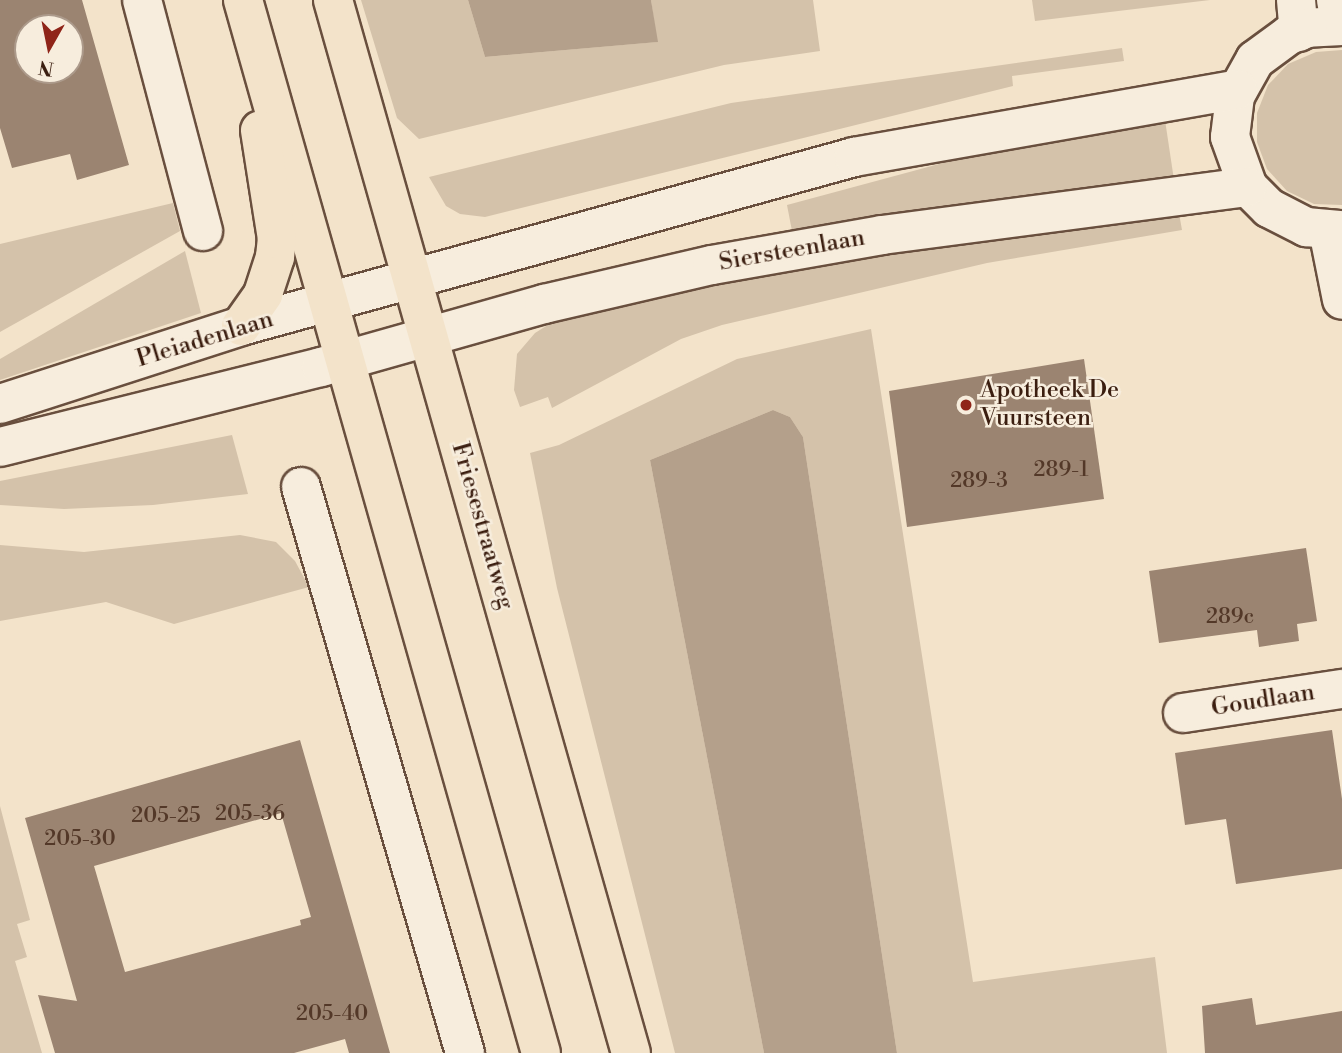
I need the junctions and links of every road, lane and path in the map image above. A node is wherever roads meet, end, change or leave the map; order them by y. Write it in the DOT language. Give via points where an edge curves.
graph roads {
  1 [pos="142,0"];
  2 [pos="333,0"];
  3 [pos="245,5"];
  4 [pos="1297,16"];
  5 [pos="1340,17"];
  6 [pos="1238,89"];
  7 [pos="1248,187"];
  8 [pos="1335,230"];
  9 [pos="204,231"];
  10 [pos="412,279"];
  11 [pos="1342,300"];
  12 [pos="329,303"];
  13 [pos="240,327"];
  14 [pos="429,339"];
  15 [pos="345,361"];
  16 [pos="0,404"];
  17 [pos="0,447"];
  18 [pos="301,487"];
  19 [pos="1342,689"];
  20 [pos="1183,713"];
  21 [pos="465,1053"];
  22 [pos="541,1053"];
  23 [pos="631,1053"];
  1 -- 9 [label="main road"];
  2 -- 10 [label="highway, Friesestraatweg"];
  3 -- 12 [label="highway"];
  3 -- 13 [label="highway" via="277,239 263,294"];
  4 -- 5 [label="main road"];
  4 -- 6 [label="main road" via="1255,60"];
  6 -- 7 [label="main road" via="1230,137"];
  6 -- 10 [label="main road" via="854,157"];
  7 -- 8 [label="main road" via="1286,219"];
  7 -- 14 [label="main road, Siersteenlaan" via="797,249 544,304"];
  8 -- 11 [label="main road"];
  10 -- 12 [label="main road, Pleiadenlaan"];
  10 -- 14 [label="highway, Friesestraatweg"];
  12 -- 13 [label="main road, Pleiadenlaan"];
  12 -- 15 [label="highway"];
  13 -- 16 [label="main road, Pleiadenlaan"];
  14 -- 15 [label="main road, Siersteenlaan"];
  14 -- 23 [label="highway, Friesestraatweg"];
  15 -- 17 [label="main road, Pleiadenlaan"];
  15 -- 22 [label="highway"];
  18 -- 21 [label="main road"];
  19 -- 20 [label="main road, Goudlaan"];
}
